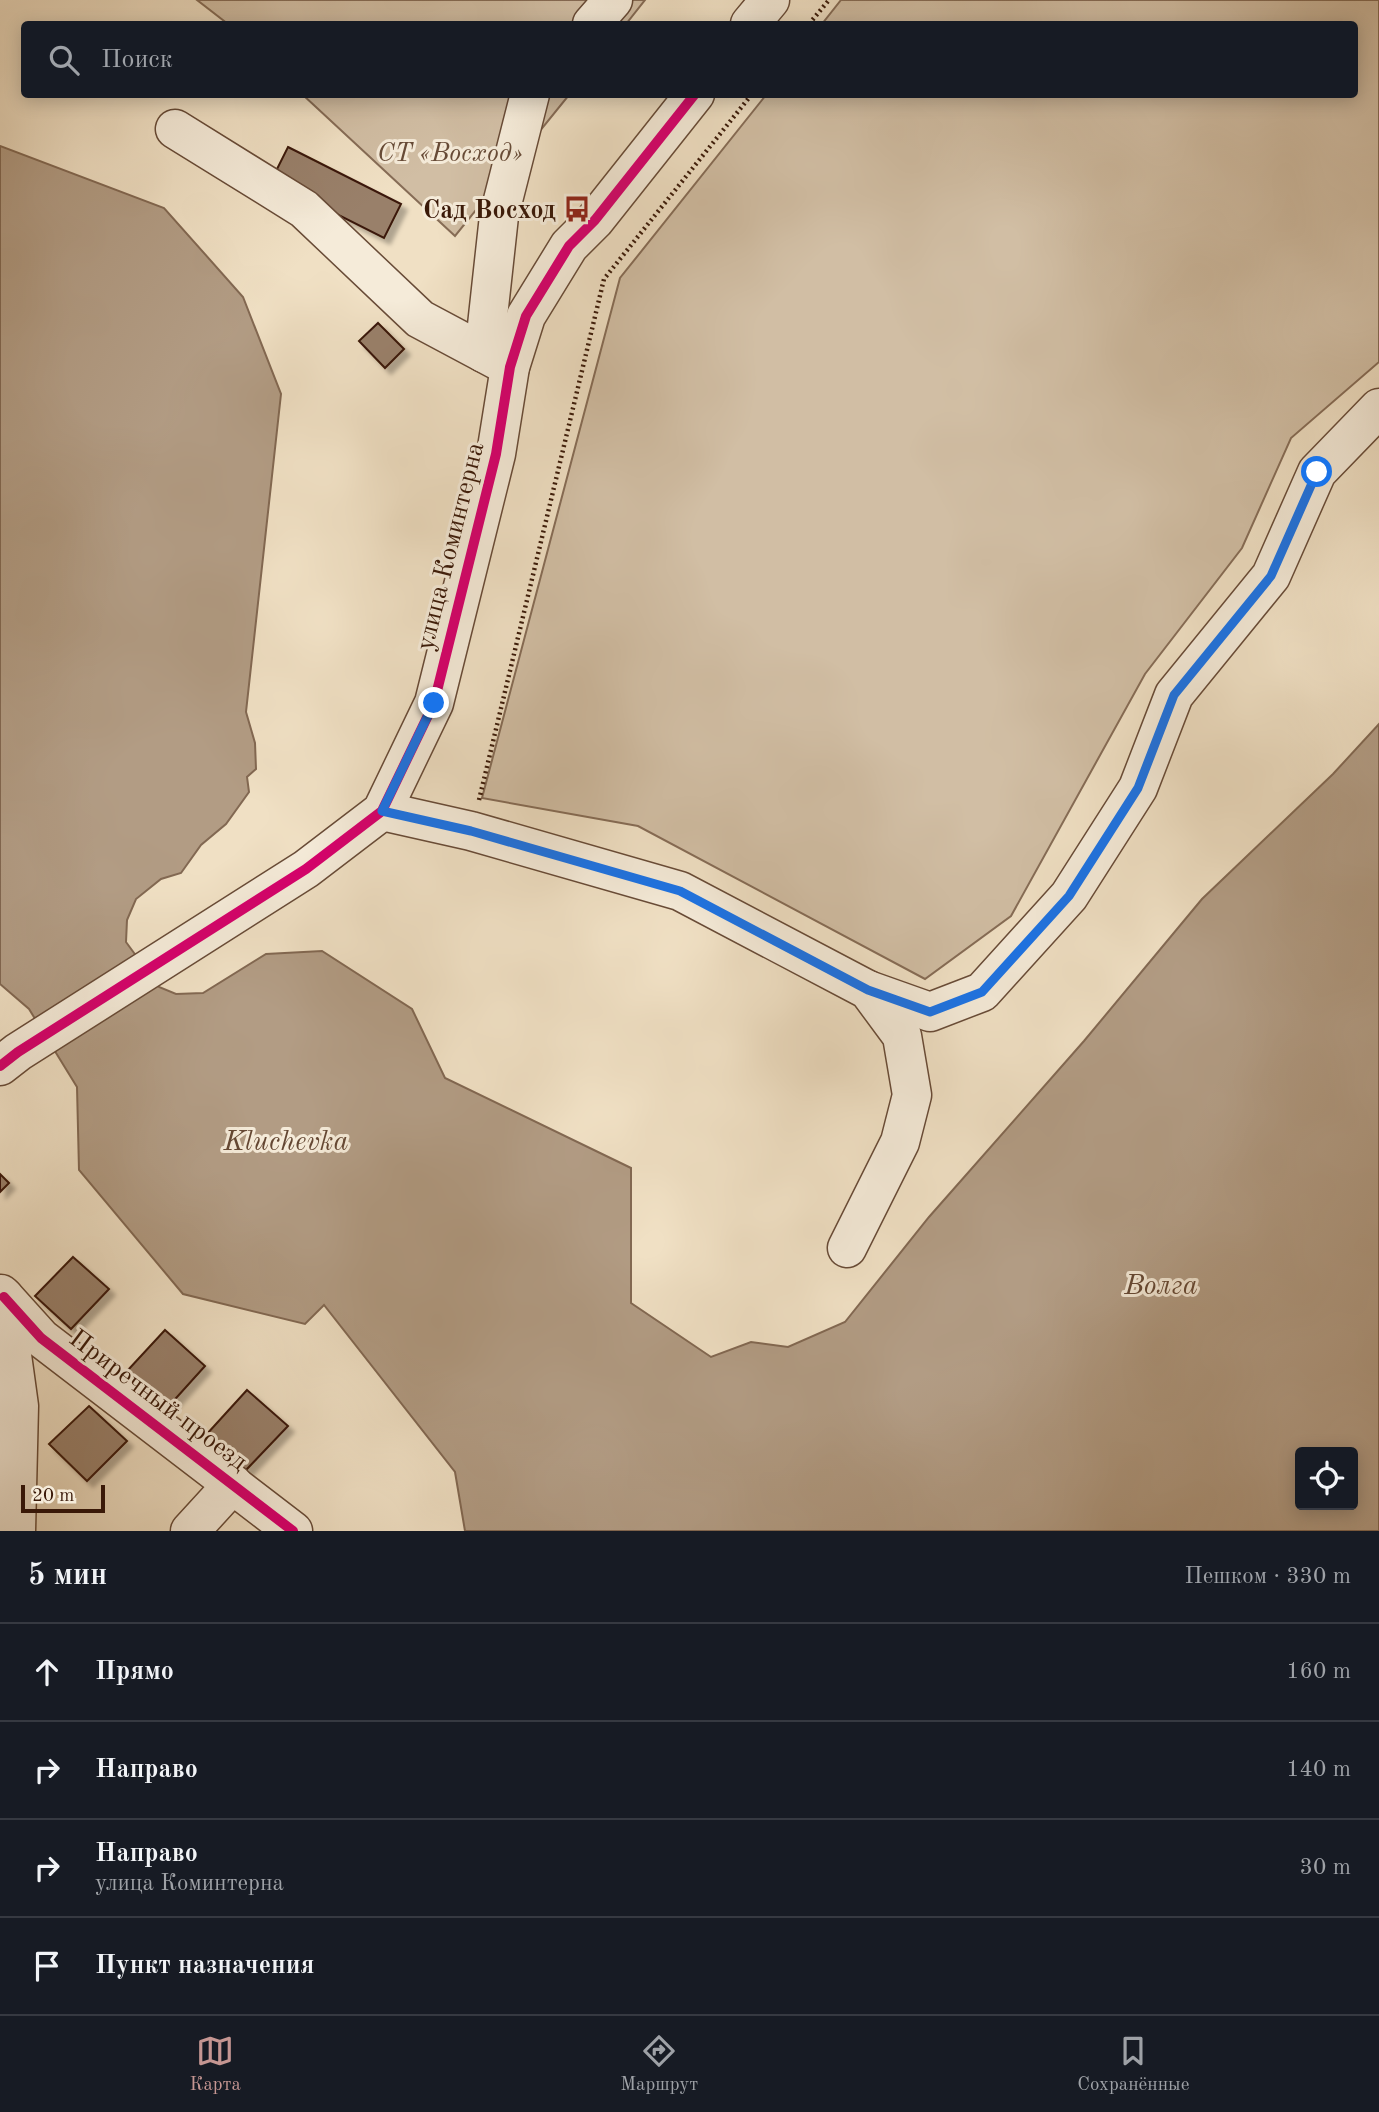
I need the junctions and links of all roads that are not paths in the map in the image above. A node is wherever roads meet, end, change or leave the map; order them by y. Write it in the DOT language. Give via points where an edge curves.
graph roads {
  1 [pos="579,0"];
  2 [pos="613,0"];
  3 [pos="770,0"];
  4 [pos="590,21"];
  5 [pos="594,21"];
  6 [pos="752,21"];
  7 [pos="529,98"];
  8 [pos="692,98"];
  9 [pos="175,129"];
  10 [pos="497,360"];
  11 [pos="1379,408"];
  12 [pos="382,811"];
  13 [pos="868,990"];
  14 [pos="9,1059"];
  15 [pos="847,1248"];
  16 [pos="2,1295"];
  17 [pos="233,1484"];
  18 [pos="16,1531"];
  19 [pos="190,1531"];
  20 [pos="293,1531"];
  1 -- 4 [label="street"];
  2 -- 5 [label="street"];
  3 -- 6 [label="street"];
  7 -- 10 [label="street" via="499,216"];
  8 -- 10 [label="street, улица Коминтерна" via="569,246"];
  9 -- 10 [label="street" via="304,209 420,319"];
  10 -- 12 [label="street, улица Коминтерна" via="496,454 434,703"];
  11 -- 13 [label="street" via="1317,472 1271,576 1174,695 1138,788 1069,896 982,992 930,1012"];
  12 -- 13 [label="street" via="471,831 680,891"];
  12 -- 14 [label="street, улица Коминтерна" via="306,869"];
  13 -- 15 [label="street" via="902,1036 912,1095 900,1142"];
  16 -- 17 [label="street, Приречный проезд" via="41,1338"];
  16 -- 18 [label="street" via="19,1406"];
  17 -- 19 [label="street"];
  17 -- 20 [label="street, Приречный проезд"];
}
